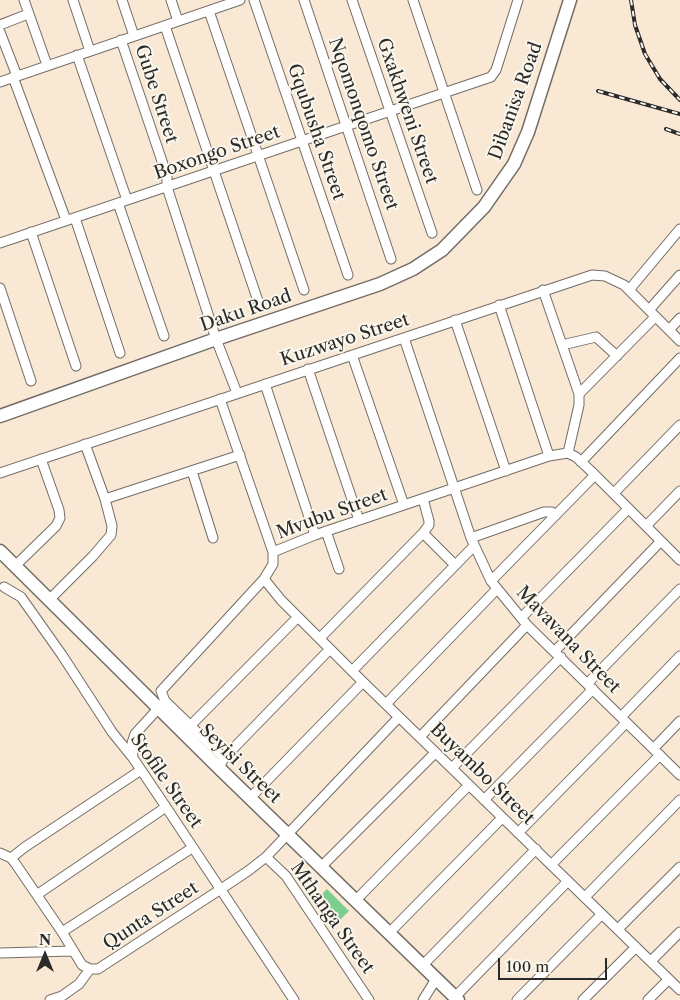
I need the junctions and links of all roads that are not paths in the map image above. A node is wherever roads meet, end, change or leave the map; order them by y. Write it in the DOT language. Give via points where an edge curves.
graph roads {
  1 [pos="24,0"];
  2 [pos="73,0"];
  3 [pos="122,0"];
  4 [pos="171,0"];
  5 [pos="240,0"];
  6 [pos="254,0"];
  7 [pos="304,0"];
  8 [pos="352,0"];
  9 [pos="413,0"];
  10 [pos="518,0"];
  11 [pos="570,0"];
  12 [pos="221,3"];
  13 [pos="209,10"];
  14 [pos="28,14"];
  15 [pos="178,21"];
  16 [pos="0,25"];
  17 [pos="165,26"];
  18 [pos="0,32"];
  19 [pos="134,36"];
  20 [pos="121,40"];
  21 [pos="90,51"];
  22 [pos="77,55"];
  23 [pos="47,65"];
  24 [pos="15,77"];
  25 [pos="0,82"];
  26 [pos="444,93"];
  27 [pos="390,111"];
  28 [pos="347,126"];
  29 [pos="302,141"];
  30 [pos="258,155"];
  31 [pos="214,171"];
  32 [pos="167,187"];
  33 [pos="477,190"];
  34 [pos="123,201"];
  35 [pos="484,207"];
  36 [pos="70,219"];
  37 [pos="680,230"];
  38 [pos="31,232"];
  39 [pos="432,233"];
  40 [pos="0,243"];
  41 [pos="391,259"];
  42 [pos="348,275"];
  43 [pos="680,275"];
  44 [pos="0,288"];
  45 [pos="304,290"];
  46 [pos="543,290"];
  47 [pos="630,290"];
  48 [pos="259,304"];
  49 [pos="499,305"];
  50 [pos="652,314"];
  51 [pos="680,318"];
  52 [pos="455,320"];
  53 [pos="669,330"];
  54 [pos="164,336"];
  55 [pos="404,338"];
  56 [pos="216,339"];
  57 [pos="680,341"];
  58 [pos="562,346"];
  59 [pos="120,353"];
  60 [pos="352,355"];
  61 [pos="617,356"];
  62 [pos="680,358"];
  63 [pos="76,366"];
  64 [pos="308,369"];
  65 [pos="32,381"];
  66 [pos="265,384"];
  67 [pos="237,393"];
  68 [pos="579,394"];
  69 [pos="220,399"];
  70 [pos="0,416"];
  71 [pos="680,425"];
  72 [pos="85,444"];
  73 [pos="568,453"];
  74 [pos="240,455"];
  75 [pos="550,456"];
  76 [pos="41,459"];
  77 [pos="581,462"];
  78 [pos="192,471"];
  79 [pos="506,471"];
  80 [pos="0,472"];
  81 [pos="595,474"];
  82 [pos="454,489"];
  83 [pos="680,491"];
  84 [pos="614,493"];
  85 [pos="105,499"];
  86 [pos="422,499"];
  87 [pos="404,505"];
  88 [pos="628,509"];
  89 [pos="556,515"];
  90 [pos="359,520"];
  91 [pos="646,526"];
  92 [pos="326,531"];
  93 [pos="423,533"];
  94 [pos="315,535"];
  95 [pos="213,538"];
  96 [pos="661,541"];
  97 [pos="473,542"];
  98 [pos="0,551"];
  99 [pos="274,552"];
  100 [pos="680,558"];
  101 [pos="455,565"];
  102 [pos="15,566"];
  103 [pos="339,569"];
  104 [pos="264,579"];
  105 [pos="491,581"];
  106 [pos="4,587"];
  107 [pos="497,589"];
  108 [pos="680,589"];
  109 [pos="49,600"];
  110 [pos="298,617"];
  111 [pos="524,621"];
  112 [pos="320,638"];
  113 [pos="330,649"];
  114 [pos="558,654"];
  115 [pos="680,656"];
  116 [pos="352,670"];
  117 [pos="363,682"];
  118 [pos="590,686"];
  119 [pos="386,704"];
  120 [pos="162,705"];
  121 [pos="399,717"];
  122 [pos="623,720"];
  123 [pos="680,721"];
  124 [pos="191,725"];
  125 [pos="420,737"];
  126 [pos="657,751"];
  127 [pos="436,753"];
  128 [pos="133,758"];
  129 [pos="222,763"];
  130 [pos="452,768"];
  131 [pos="141,770"];
  132 [pos="680,775"];
  133 [pos="469,785"];
  134 [pos="250,798"];
  135 [pos="484,800"];
  136 [pos="680,800"];
  137 [pos="166,807"];
  138 [pos="502,818"];
  139 [pos="287,833"];
  140 [pos="518,833"];
  141 [pos="192,848"];
  142 [pos="536,850"];
  143 [pos="0,853"];
  144 [pos="266,857"];
  145 [pos="11,858"];
  146 [pos="551,864"];
  147 [pos="321,867"];
  148 [pos="680,867"];
  149 [pos="568,881"];
  150 [pos="221,890"];
  151 [pos="38,894"];
  152 [pos="585,897"];
  153 [pos="355,901"];
  154 [pos="602,914"];
  155 [pos="618,929"];
  156 [pos="62,932"];
  157 [pos="680,932"];
  158 [pos="389,933"];
  159 [pos="636,947"];
  160 [pos="73,951"];
  161 [pos="0,953"];
  162 [pos="651,961"];
  163 [pos="422,966"];
  164 [pos="94,969"];
  165 [pos="436,979"];
  166 [pos="668,980"];
  167 [pos="680,990"];
  168 [pos="456,999"];
  169 [pos="50,1000"];
  170 [pos="294,1000"];
  171 [pos="369,1000"];
  172 [pos="423,1000"];
  173 [pos="517,1000"];
  174 [pos="583,1000"];
  175 [pos="648,1000"];
  1 -- 14 [label="street"];
  2 -- 21 [label="street"];
  3 -- 19 [label="street"];
  4 -- 15 [label="street"];
  5 -- 12 [label="street"];
  6 -- 29 [label="street, Gqubusha Street"];
  7 -- 28 [label="street, Nqomonqomo Street"];
  8 -- 27 [label="street, Gxakhweni Street"];
  9 -- 26 [label="street"];
  10 -- 26 [label="street, Boxongo Street" via="494,75"];
  11 -- 35 [label="main road, Dibanisa Road" via="520,152 506,178"];
  12 -- 13 [label="street"];
  13 -- 15 [label="street"];
  13 -- 30 [label="street"];
  14 -- 16 [label="street"];
  14 -- 23 [label="street"];
  15 -- 17 [label="street"];
  17 -- 19 [label="street"];
  17 -- 31 [label="street"];
  18 -- 24 [label="street"];
  19 -- 20 [label="street"];
  20 -- 21 [label="street"];
  20 -- 32 [label="street, Gube Street" via="167,176"];
  21 -- 22 [label="street"];
  22 -- 23 [label="street"];
  22 -- 34 [label="street"];
  23 -- 24 [label="street"];
  24 -- 25 [label="street"];
  24 -- 36 [label="street"];
  26 -- 27 [label="street, Boxongo Street"];
  26 -- 33 [label="street"];
  27 -- 28 [label="street, Boxongo Street"];
  27 -- 39 [label="street, Gxakhweni Street"];
  28 -- 29 [label="street, Boxongo Street"];
  28 -- 41 [label="street, Nqomonqomo Street"];
  29 -- 30 [label="street, Boxongo Street"];
  29 -- 42 [label="street, Gqubusha Street"];
  30 -- 31 [label="street, Boxongo Street"];
  30 -- 45 [label="street"];
  31 -- 32 [label="street, Boxongo Street"];
  31 -- 48 [label="street"];
  32 -- 34 [label="street, Boxongo Street"];
  32 -- 56 [label="street, Gube Street"];
  34 -- 36 [label="street, Boxongo Street"];
  34 -- 54 [label="street"];
  35 -- 56 [label="main road, Daku Road" via="442,250 403,274"];
  36 -- 38 [label="street, Boxongo Street"];
  36 -- 59 [label="street"];
  37 -- 47 [label="street"];
  38 -- 40 [label="street, Boxongo Street"];
  38 -- 63 [label="street"];
  43 -- 50 [label="street"];
  44 -- 65 [label="street"];
  46 -- 47 [label="street, Kuzwayo Street" via="596,275 612,278"];
  46 -- 49 [label="street, Kuzwayo Street"];
  46 -- 58 [label="street"];
  47 -- 50 [label="street, Kuzwayo Street"];
  49 -- 52 [label="street, Kuzwayo Street"];
  49 -- 75 [label="street"];
  50 -- 53 [label="street, Kuzwayo Street"];
  50 -- 61 [label="street"];
  51 -- 53 [label="street"];
  52 -- 55 [label="street, Kuzwayo Street"];
  52 -- 79 [label="street"];
  53 -- 57 [label="street, Kuzwayo Street"];
  55 -- 60 [label="street, Kuzwayo Street"];
  55 -- 82 [label="street, Mavavana Street"];
  56 -- 67 [label="street, Gube Street"];
  56 -- 70 [label="main road, Daku Road"];
  58 -- 61 [label="street" via="596,337"];
  58 -- 68 [label="street"];
  60 -- 64 [label="street, Kuzwayo Street"];
  60 -- 87 [label="street"];
  61 -- 68 [label="street"];
  62 -- 77 [label="street"];
  64 -- 66 [label="street, Kuzwayo Street"];
  64 -- 90 [label="street"];
  66 -- 67 [label="street, Kuzwayo Street"];
  66 -- 94 [label="street"];
  67 -- 69 [label="street, Kuzwayo Street"];
  68 -- 73 [label="street"];
  69 -- 72 [label="street, Kuzwayo Street"];
  69 -- 74 [label="street"];
  71 -- 84 [label="street"];
  72 -- 76 [label="street, Kuzwayo Street"];
  72 -- 85 [label="street"];
  73 -- 75 [label="street, Mvubu Street"];
  73 -- 77 [label="street"];
  74 -- 78 [label="street"];
  74 -- 99 [label="street"];
  75 -- 79 [label="street, Mvubu Street"];
  76 -- 80 [label="street, Kuzwayo Street"];
  76 -- 102 [label="street" via="60,518 56,526"];
  77 -- 81 [label="street"];
  78 -- 85 [label="street"];
  78 -- 95 [label="street"];
  79 -- 82 [label="street, Mvubu Street"];
  81 -- 84 [label="street"];
  81 -- 89 [label="street"];
  82 -- 86 [label="street, Mvubu Street"];
  82 -- 97 [label="street, Mavavana Street"];
  83 -- 91 [label="street"];
  84 -- 88 [label="street"];
  85 -- 109 [label="street" via="111,535"];
  86 -- 87 [label="street, Mvubu Street"];
  86 -- 93 [label="street" via="429,521"];
  87 -- 90 [label="street, Mvubu Street"];
  88 -- 91 [label="street"];
  88 -- 111 [label="street"];
  89 -- 97 [label="street" via="544,512"];
  89 -- 105 [label="street"];
  90 -- 92 [label="street, Mvubu Street"];
  91 -- 96 [label="street"];
  92 -- 94 [label="street, Mvubu Street"];
  92 -- 103 [label="street"];
  93 -- 101 [label="street"];
  93 -- 112 [label="street"];
  94 -- 99 [label="street, Mvubu Street"];
  96 -- 100 [label="street"];
  96 -- 114 [label="street"];
  97 -- 101 [label="street"];
  97 -- 105 [label="street, Mavavana Street"];
  98 -- 102 [label="main road, Seyisi Street"];
  99 -- 104 [label="street, Mvubu Street" via="273,564"];
  101 -- 116 [label="street"];
  102 -- 109 [label="main road, Seyisi Street"];
  104 -- 110 [label="street, Buyambo Street"];
  104 -- 120 [label="street, Mvubu Street" via="160,691"];
  105 -- 107 [label="street, Mavavana Street"];
  106 -- 128 [label="street, Stofile Street" via="21,597"];
  107 -- 111 [label="street, Mavavana Street"];
  107 -- 119 [label="street"];
  108 -- 118 [label="street"];
  109 -- 120 [label="main road, Seyisi Street"];
  110 -- 112 [label="street, Buyambo Street"];
  110 -- 124 [label="street"];
  111 -- 114 [label="street, Mavavana Street"];
  111 -- 125 [label="street"];
  112 -- 113 [label="street, Buyambo Street"];
  113 -- 116 [label="street, Buyambo Street"];
  113 -- 129 [label="street"];
  114 -- 118 [label="street, Mavavana Street"];
  114 -- 130 [label="street"];
  115 -- 122 [label="street"];
  116 -- 117 [label="street, Buyambo Street"];
  117 -- 119 [label="street, Buyambo Street"];
  117 -- 134 [label="street"];
  118 -- 122 [label="street, Mavavana Street"];
  118 -- 135 [label="street"];
  119 -- 121 [label="street, Buyambo Street"];
  120 -- 124 [label="street"];
  120 -- 128 [label="street" via="134,734"];
  120 -- 129 [label="main road, Seyisi Street"];
  121 -- 125 [label="street, Buyambo Street"];
  121 -- 139 [label="street, Qunta Street"];
  122 -- 126 [label="street, Mavavana Street"];
  122 -- 140 [label="street"];
  123 -- 126 [label="street"];
  124 -- 129 [label="street"];
  125 -- 127 [label="street, Buyambo Street"];
  126 -- 132 [label="street, Mavavana Street"];
  126 -- 146 [label="street"];
  127 -- 130 [label="street, Buyambo Street"];
  127 -- 147 [label="street"];
  128 -- 131 [label="street, Stofile Street"];
  129 -- 134 [label="main road, Seyisi Street"];
  130 -- 133 [label="street, Buyambo Street"];
  131 -- 137 [label="street, Stofile Street"];
  131 -- 145 [label="street"];
  133 -- 135 [label="street, Buyambo Street"];
  133 -- 153 [label="street"];
  134 -- 139 [label="main road, Seyisi Street"];
  135 -- 138 [label="street, Buyambo Street"];
  136 -- 152 [label="street"];
  137 -- 141 [label="street, Stofile Street"];
  137 -- 151 [label="street"];
  138 -- 140 [label="street, Buyambo Street"];
  138 -- 158 [label="street"];
  139 -- 144 [label="street, Qunta Street"];
  139 -- 147 [label="main road, Seyisi Street"];
  140 -- 142 [label="street, Buyambo Street"];
  141 -- 150 [label="street, Stofile Street"];
  141 -- 156 [label="street"];
  142 -- 146 [label="street, Buyambo Street"];
  142 -- 163 [label="street"];
  143 -- 145 [label="street"];
  144 -- 150 [label="street, Qunta Street"];
  144 -- 171 [label="street, Mthanga Street" via="286,876"];
  145 -- 151 [label="street"];
  146 -- 149 [label="street, Buyambo Street"];
  147 -- 153 [label="main road, Seyisi Street"];
  148 -- 155 [label="street"];
  149 -- 152 [label="street, Buyambo Street"];
  149 -- 168 [label="street"];
  150 -- 164 [label="street, Qunta Street"];
  150 -- 170 [label="street, Stofile Street"];
  151 -- 156 [label="street"];
  152 -- 154 [label="street, Buyambo Street"];
  153 -- 158 [label="main road, Seyisi Street"];
  154 -- 155 [label="street, Buyambo Street"];
  154 -- 173 [label="street"];
  155 -- 159 [label="street, Buyambo Street"];
  156 -- 160 [label="street"];
  157 -- 162 [label="street"];
  158 -- 163 [label="main road, Seyisi Street"];
  159 -- 162 [label="street, Buyambo Street"];
  159 -- 174 [label="street"];
  160 -- 161 [label="street"];
  160 -- 164 [label="street" via="82,965"];
  162 -- 166 [label="street, Buyambo Street"];
  163 -- 165 [label="main road, Seyisi Street"];
  164 -- 169 [label="street, Qunta Street" via="62,996"];
  165 -- 168 [label="main road, Seyisi Street"];
  165 -- 172 [label="street"];
  166 -- 167 [label="street, Buyambo Street"];
  166 -- 175 [label="street"];
}
